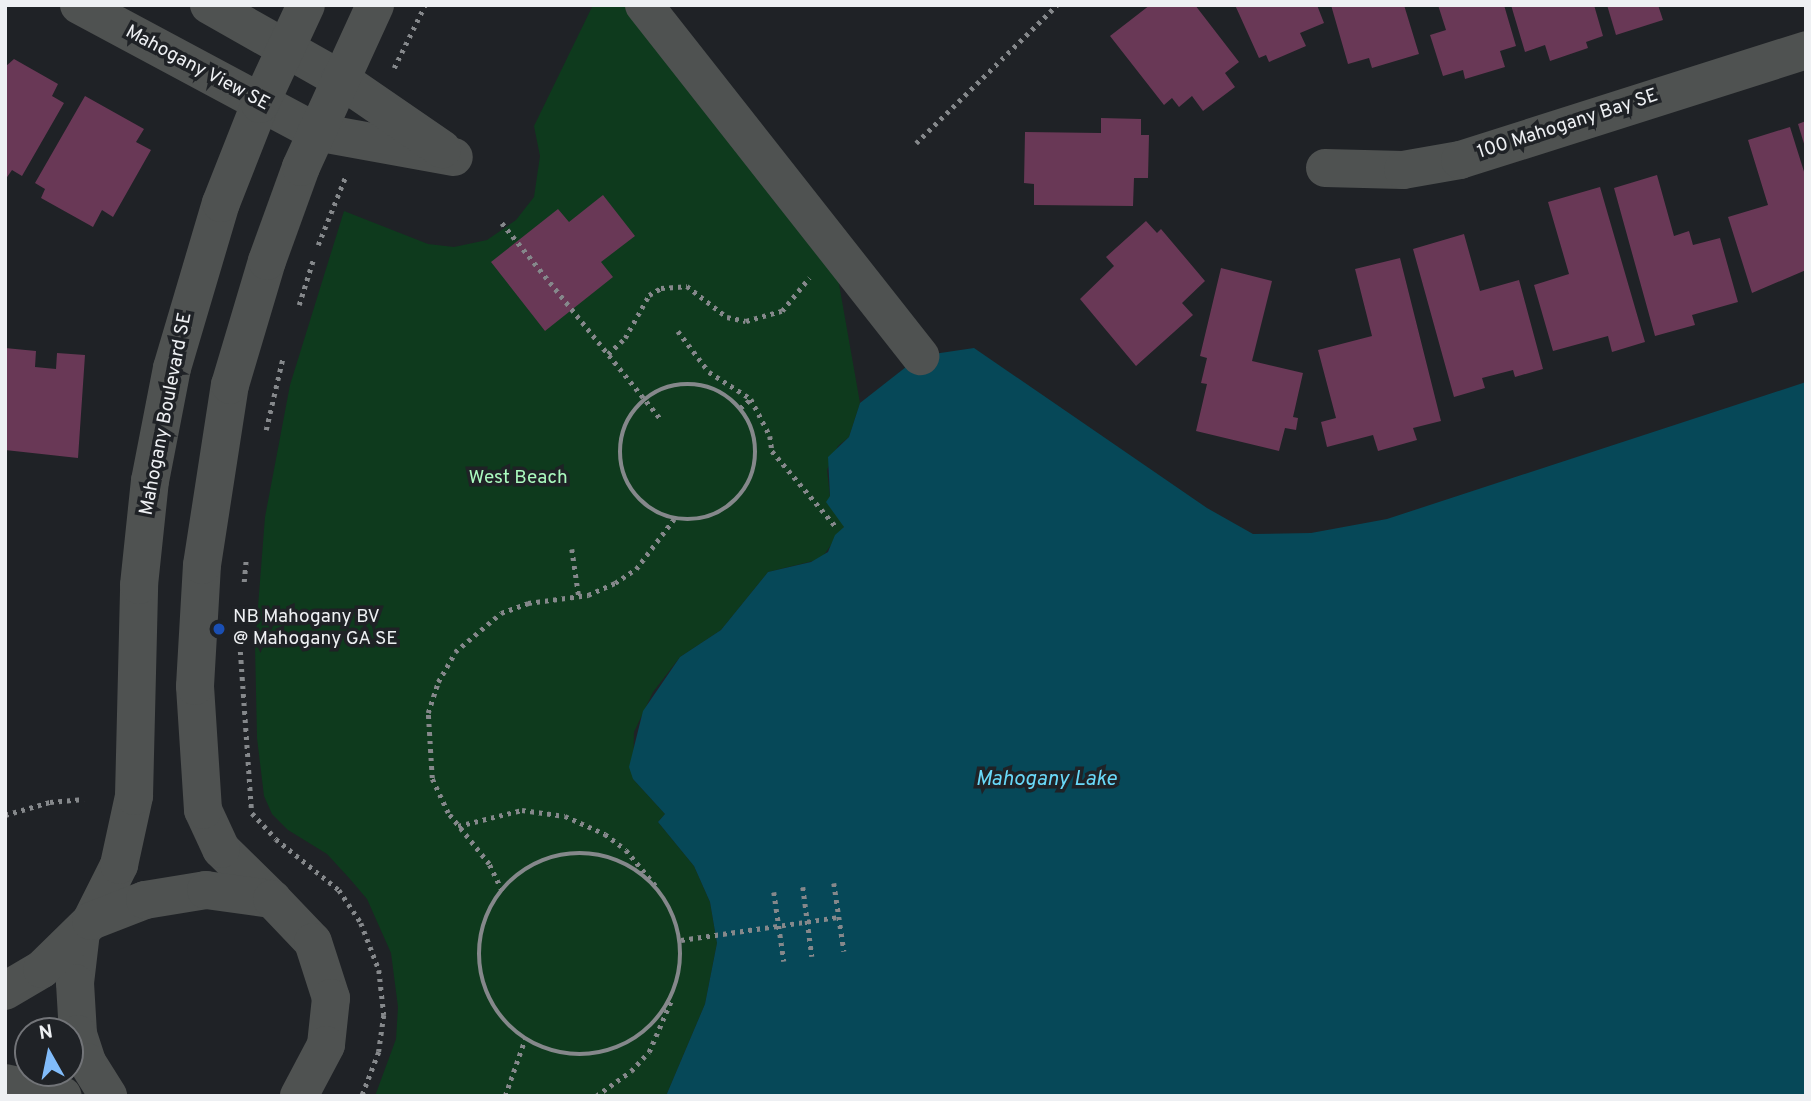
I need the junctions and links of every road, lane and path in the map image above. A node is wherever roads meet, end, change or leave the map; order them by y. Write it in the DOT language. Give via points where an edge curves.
graph roads {
  1 [pos="79,5"];
  2 [pos="209,5"];
  3 [pos="306,5"];
  4 [pos="375,5"];
  5 [pos="425,5"];
  6 [pos="644,5"];
  7 [pos="1057,5"];
  8 [pos="285,47"];
  9 [pos="1806,50"];
  10 [pos="340,79"];
  11 [pos="260,104"];
  12 [pos="377,104"];
  13 [pos="316,132"];
  14 [pos="361,141"];
  15 [pos="916,143"];
  16 [pos="1325,168"];
  17 [pos="502,223"];
  18 [pos="838,251"];
  19 [pos="298,308"];
  20 [pos="678,331"];
  21 [pos="285,347"];
  22 [pos="608,354"];
  23 [pos="920,356"];
  24 [pos="644,399"];
  25 [pos="751,399"];
  26 [pos="740,408"];
  27 [pos="660,418"];
  28 [pos="263,444"];
  29 [pos="674,519"];
  30 [pos="836,528"];
  31 [pos="247,549"];
  32 [pos="572,550"];
  33 [pos="243,589"];
  34 [pos="579,597"];
  35 [pos="239,628"];
  36 [pos="247,788"];
  37 [pos="84,799"];
  38 [pos="5,815"];
  39 [pos="458,826"];
  40 [pos="834,883"];
  41 [pos="803,887"];
  42 [pos="502,891"];
  43 [pos="774,891"];
  44 [pos="660,892"];
  45 [pos="272,900"];
  46 [pos="839,917"];
  47 [pos="808,922"];
  48 [pos="779,926"];
  49 [pos="86,927"];
  50 [pos="681,940"];
  51 [pos="844,951"];
  52 [pos="813,956"];
  53 [pos="784,961"];
  54 [pos="676,989"];
  55 [pos="5,991"];
  56 [pos="525,1039"];
  57 [pos="5,1083"];
  58 [pos="303,1094"];
  59 [pos="63,1096"];
  60 [pos="108,1096"];
  61 [pos="505,1096"];
  62 [pos="596,1096"];
  1 -- 11 [label="street, Mahogany View SE"];
  2 -- 8 [label="street"];
  3 -- 8 [label="street, Mahogany Boulevard SE"];
  4 -- 10 [label="street"];
  5 -- 12 [label="path"];
  6 -- 18 [label="street"];
  7 -- 15 [label="path"];
  8 -- 10 [label="street"];
  8 -- 11 [label="street, Mahogany Boulevard SE"];
  9 -- 16 [label="street, 100 Mahogany Bay SE" via="1460,160 1403,170"];
  10 -- 12 [label="street"];
  10 -- 13 [label="street"];
  11 -- 13 [label="street, Mahogany View SE"];
  11 -- 49 [label="street, Mahogany Boulevard SE" via="221,203 172,368 150,481 139,584 134,796 119,865"];
  12 -- 14 [label="street, Mahogany View SE" via="454,157"];
  13 -- 14 [label="street, Mahogany View SE"];
  13 -- 45 [label="street" via="267,261 230,385 202,565 195,686 200,792 209,828 221,849"];
  14 -- 19 [label="path"];
  17 -- 22 [label="path"];
  18 -- 22 [label="path" via="782,311 766,319 727,317 687,286 661,288 649,295 625,338"];
  18 -- 23 [label="street"];
  20 -- 25 [label="path" via="709,372"];
  21 -- 28 [label="path"];
  22 -- 24 [label="path"];
  24 -- 26 [label="path" via="684,384 714,391"];
  24 -- 27 [label="path"];
  24 -- 29 [label="path" via="623,431 621,469 640,501"];
  25 -- 26 [label="path"];
  25 -- 30 [label="path" via="770,436 772,452"];
  26 -- 29 [label="path" via="756,447 746,488 715,515"];
  29 -- 34 [label="path" via="636,569"];
  31 -- 33 [label="path"];
  32 -- 34 [label="path"];
  34 -- 39 [label="path" via="528,603 501,613 456,652 438,682 428,713 426,747 432,778"];
  35 -- 36 [label="path"];
  37 -- 38 [label="path" via="50,802"];
  39 -- 42 [label="path" via="489,864"];
  39 -- 44 [label="path" via="522,810 565,816 605,834 626,850"];
  40 -- 46 [label="path"];
  41 -- 47 [label="path"];
  42 -- 44 [label="path" via="539,862 571,853 615,860 635,869"];
  42 -- 56 [label="path" via="480,937 479,970 490,1002 509,1028"];
  43 -- 48 [label="path"];
  44 -- 50 [label="path"];
  45 -- 49 [label="street" via="222,891 172,892"];
  45 -- 58 [label="street" via="287,910 313,942 331,998 326,1045"];
  46 -- 47 [label="path"];
  46 -- 51 [label="path"];
  47 -- 48 [label="path"];
  47 -- 52 [label="path"];
  48 -- 50 [label="path"];
  48 -- 53 [label="path"];
  49 -- 55 [label="street" via="42,969"];
  49 -- 60 [label="street" via="75,983 78,1034 87,1062"];
  50 -- 54 [label="path"];
  54 -- 56 [label="path" via="659,1018 634,1040 603,1053 569,1055"];
  54 -- 62 [label="path" via="649,1052 631,1072"];
  56 -- 61 [label="path"];
  57 -- 59 [label="street"];
}
